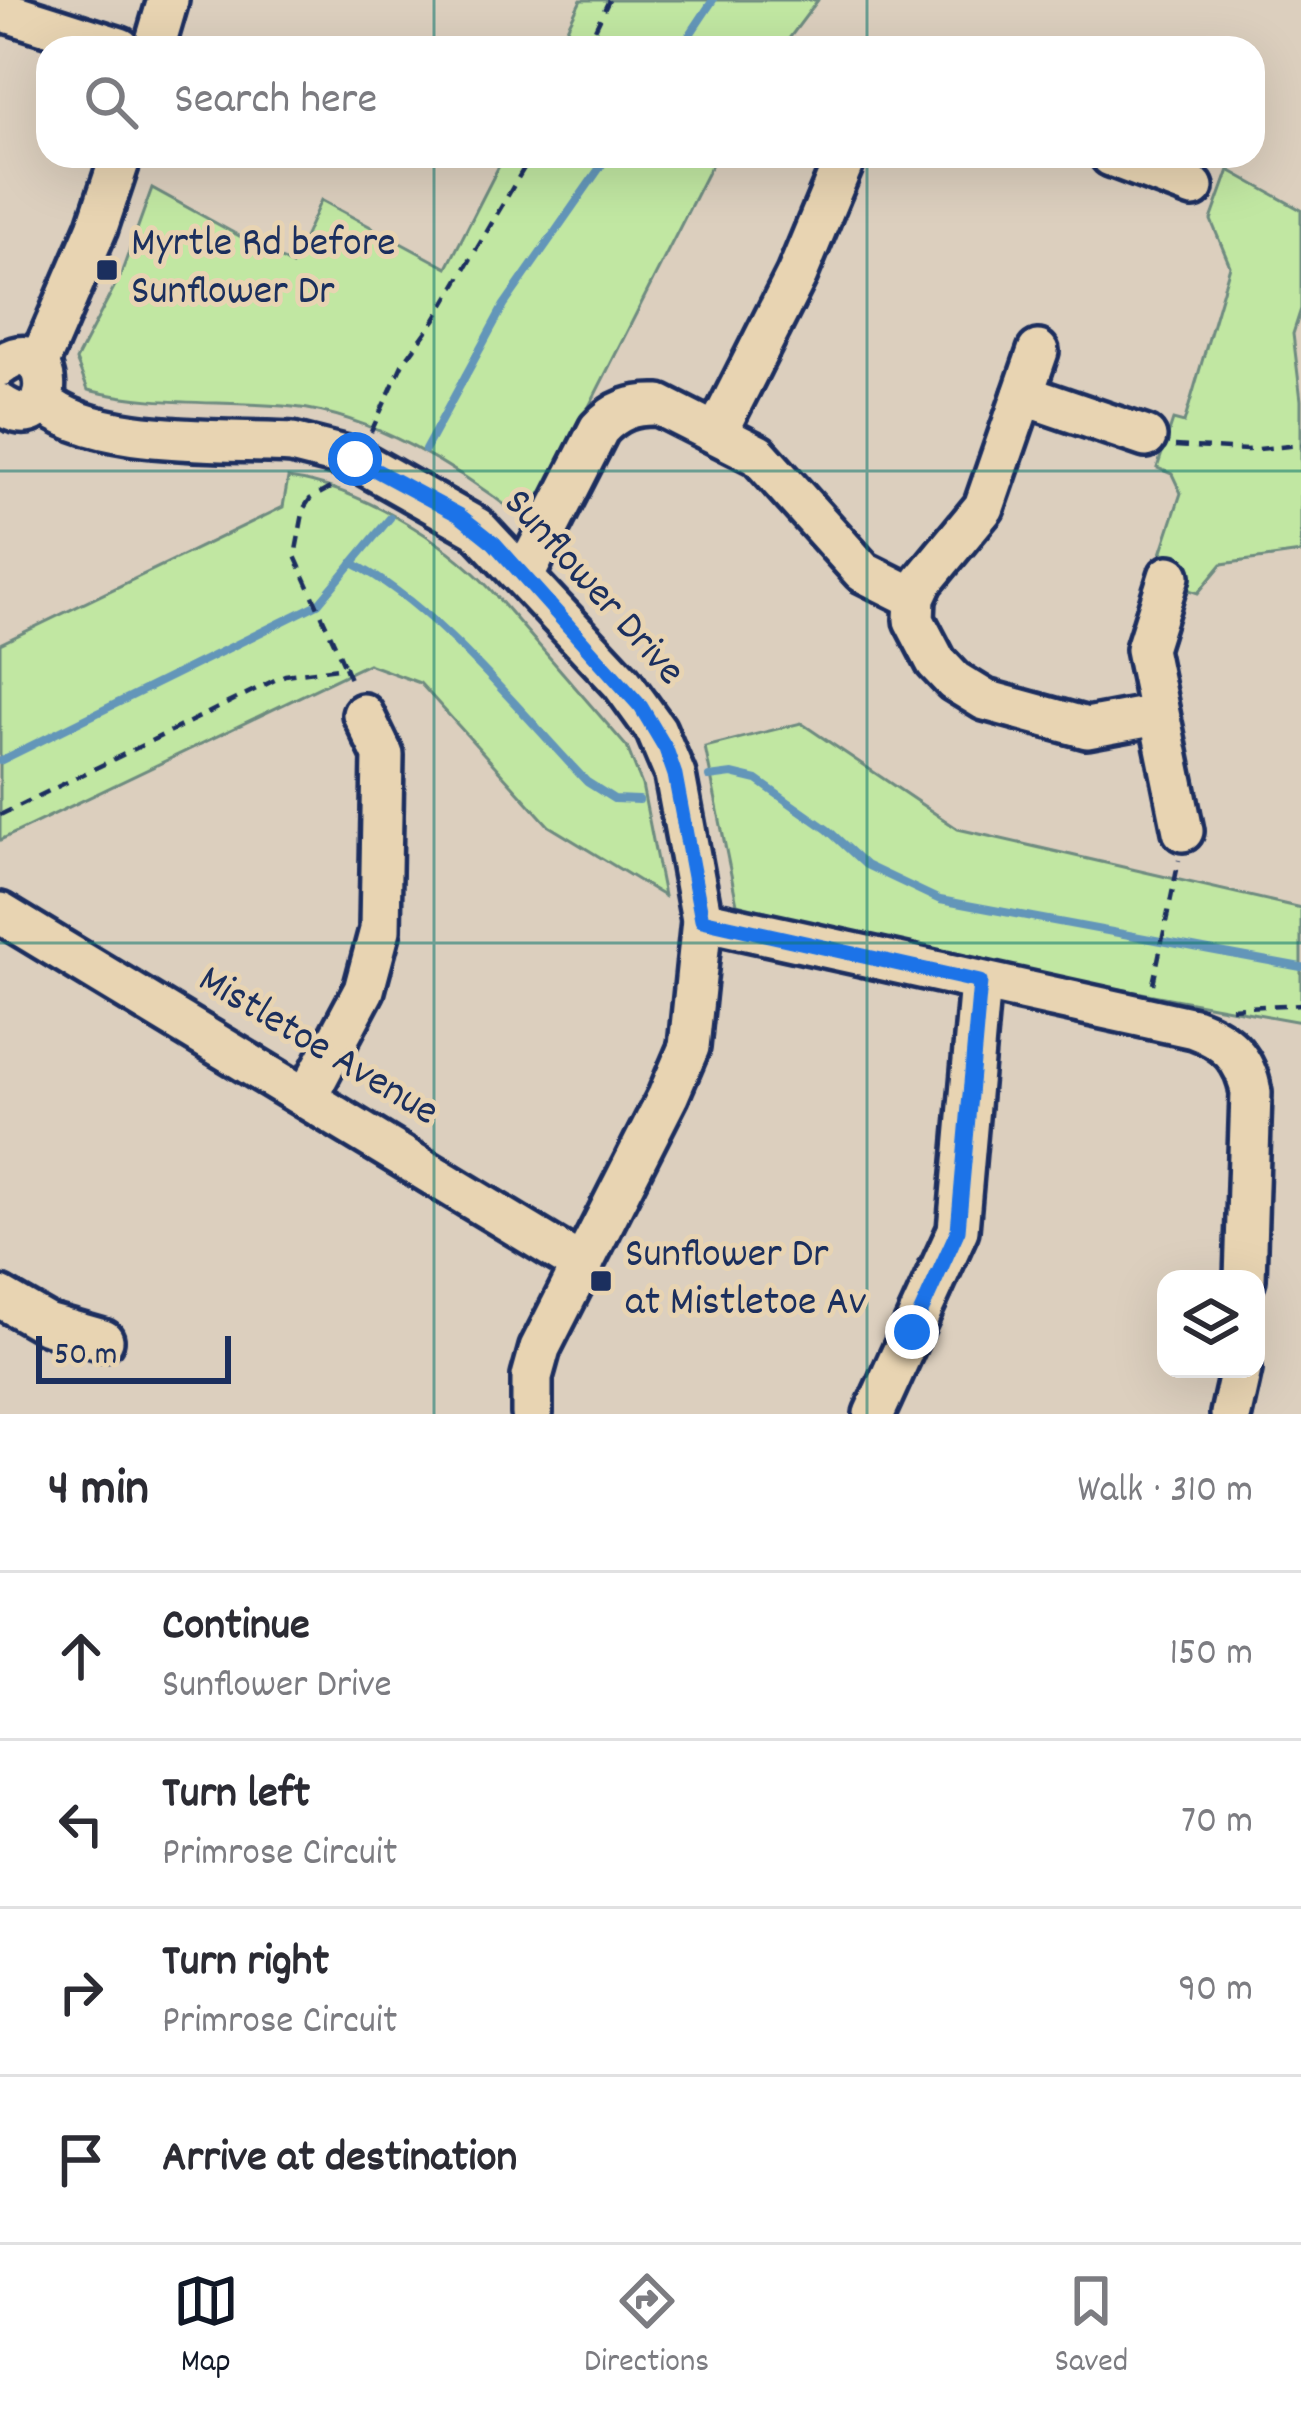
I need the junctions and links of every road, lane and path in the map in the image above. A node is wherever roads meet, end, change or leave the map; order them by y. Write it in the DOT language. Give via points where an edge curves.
graph roads {
  1 [pos="168,0"];
  2 [pos="609,0"];
  3 [pos="0,10"];
  4 [pos="82,36"];
  5 [pos="158,36"];
  6 [pos="592,36"];
  7 [pos="117,168"];
  8 [pos="524,168"];
  9 [pos="841,168"];
  10 [pos="1143,168"];
  11 [pos="1193,187"];
  12 [pos="1038,351"];
  13 [pos="27,377"];
  14 [pos="1024,395"];
  15 [pos="0,404"];
  16 [pos="717,432"];
  17 [pos="1147,437"];
  18 [pos="1301,445"];
  19 [pos="355,459"];
  20 [pos="1169,575"];
  21 [pos="524,576"];
  22 [pos="915,598"];
  23 [pos="345,667"];
  24 [pos="363,714"];
  25 [pos="1157,715"];
  26 [pos="0,815"];
  27 [pos="1183,831"];
  28 [pos="0,913"];
  29 [pos="702,920"];
  30 [pos="980,982"];
  31 [pos="1151,994"];
  32 [pos="1301,1004"];
  33 [pos="1214,1010"];
  34 [pos="307,1097"];
  35 [pos="583,1266"];
  36 [pos="1245,1270"];
  37 [pos="0,1297"];
  38 [pos="104,1340"];
  39 [pos="1239,1378"];
  40 [pos="532,1414"];
  41 [pos="874,1414"];
  42 [pos="1231,1414"];
  1 -- 5 [label="street"];
  2 -- 6 [label="path"];
  3 -- 4 [label="street"];
  7 -- 13 [label="street" via="89,248"];
  8 -- 19 [label="path" via="402,365"];
  9 -- 16 [label="street"];
  10 -- 11 [label="street"];
  12 -- 14 [label="street"];
  13 -- 15 [label="street" via="27,411"];
  13 -- 19 [label="street, Sunflower Drive" via="53,411 98,430 292,443"];
  14 -- 17 [label="street"];
  14 -- 22 [label="street" via="984,508"];
  16 -- 21 [label="street" via="659,405 617,412 592,441"];
  16 -- 22 [label="street" via="765,460 872,578"];
  17 -- 18 [label="path" via="1247,450"];
  19 -- 21 [label="street, Sunflower Drive" via="459,515"];
  19 -- 23 [label="path" via="339,484 304,508 295,556"];
  20 -- 25 [label="street" via="1146,649"];
  21 -- 29 [label="street, Sunflower Drive" via="622,683 666,749"];
  22 -- 25 [label="street" via="927,650 985,700 1087,728"];
  23 -- 24 [label="path"];
  23 -- 26 [label="path" via="285,675"];
  24 -- 34 [label="street" via="383,754 380,930 364,990"];
  25 -- 27 [label="street"];
  27 -- 31 [label="path"];
  28 -- 34 [label="street, Mistletoe Avenue"];
  29 -- 30 [label="street"];
  29 -- 35 [label="street, Sunflower Drive" via="685,1061"];
  30 -- 36 [label="street" via="1194,1028 1231,1049 1251,1093"];
  30 -- 41 [label="street" via="958,1230"];
  32 -- 33 [label="path"];
  34 -- 35 [label="street, Mistletoe Avenue"];
  35 -- 40 [label="street, Sunflower Drive" via="540,1348"];
  37 -- 38 [label="street" via="47,1324"];
  39 -- 42 [label="street"];
}
